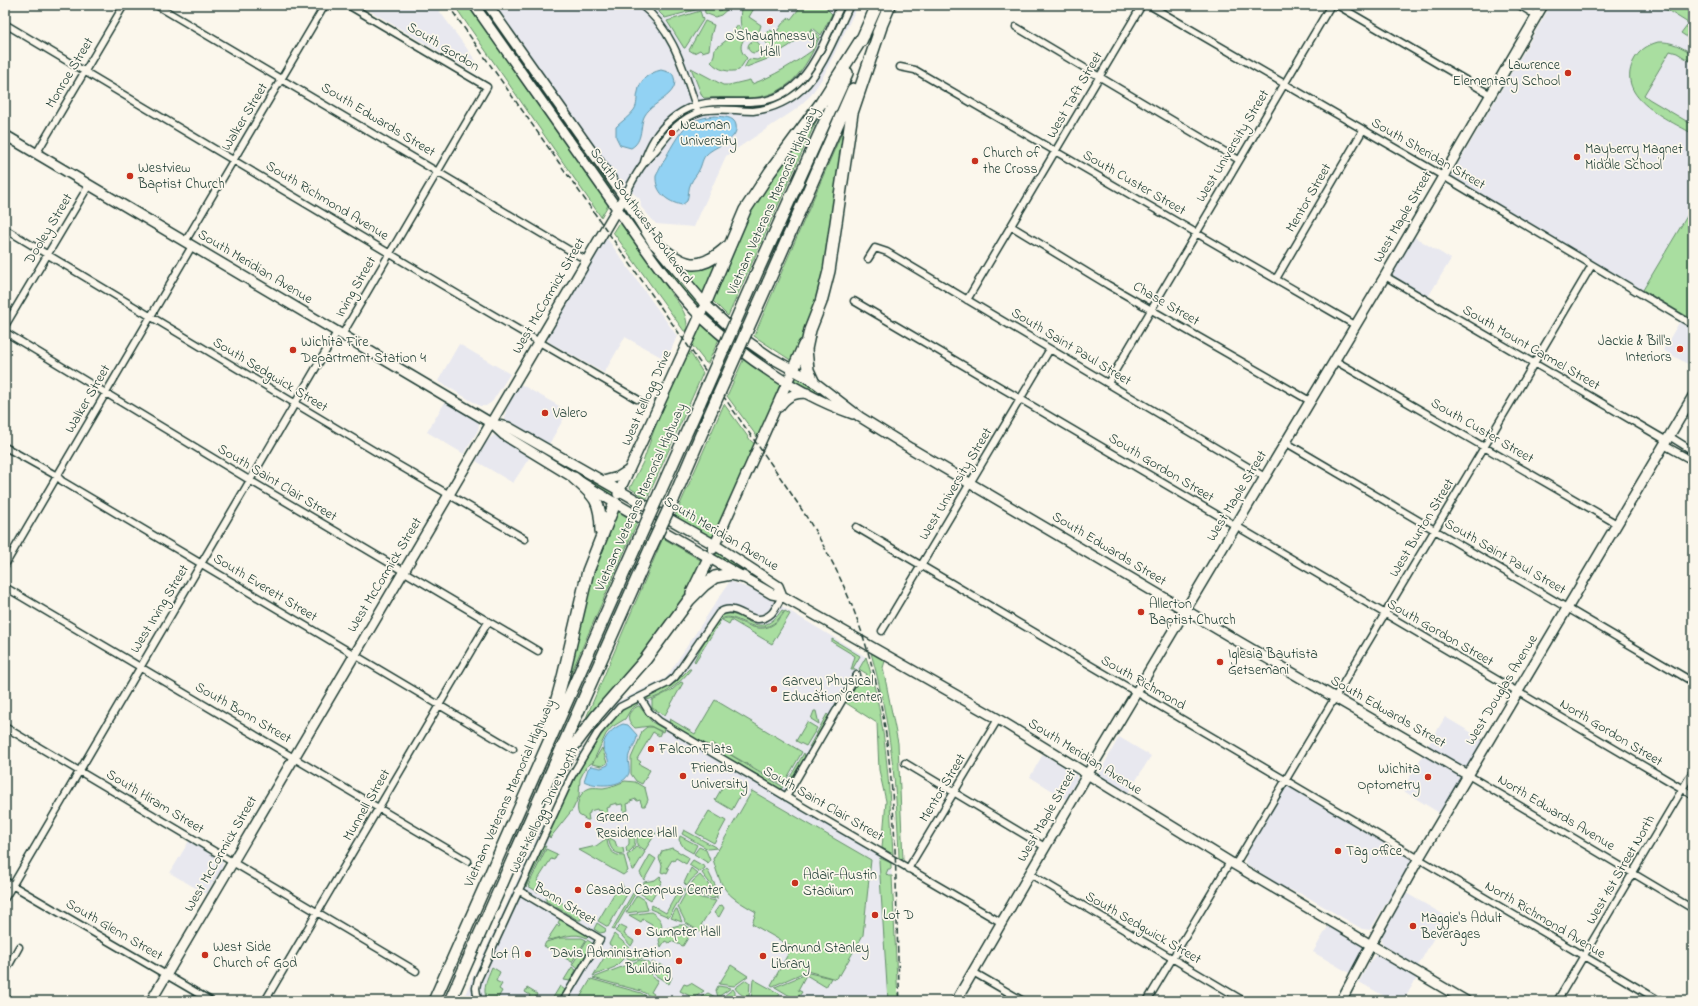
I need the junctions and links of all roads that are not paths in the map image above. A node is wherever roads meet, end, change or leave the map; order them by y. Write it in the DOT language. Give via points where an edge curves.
graph roads {
  1 [pos="124,5"];
  2 [pos="156,5"];
  3 [pos="325,5"];
  4 [pos="348,5"];
  5 [pos="474,5"];
  6 [pos="488,5"];
  7 [pos="641,5"];
  8 [pos="841,5"];
  9 [pos="850,5"];
  10 [pos="877,5"];
  11 [pos="890,5"];
  12 [pos="1142,5"];
  13 [pos="1149,5"];
  14 [pos="1331,5"];
  15 [pos="1337,5"];
  16 [pos="1519,5"];
  17 [pos="1543,5"];
  18 [pos="1537,16"];
  19 [pos="5,24"];
  20 [pos="1016,26"];
  21 [pos="881,27"];
  22 [pos="864,35"];
  23 [pos="900,67"];
  24 [pos="84,72"];
  25 [pos="1099,77"];
  26 [pos="281,79"];
  27 [pos="1284,84"];
  28 [pos="485,86"];
  29 [pos="1491,95"];
  30 [pos="696,106"];
  31 [pos="698,113"];
  32 [pos="1363,130"];
  33 [pos="5,135"];
  34 [pos="1056,152"];
  35 [pos="36,154"];
  36 [pos="234,160"];
  37 [pos="1239,160"];
  38 [pos="643,163"];
  39 [pos="438,172"];
  40 [pos="1443,176"];
  41 [pos="89,185"];
  42 [pos="624,197"];
  43 [pos="616,208"];
  44 [pos="1011,226"];
  45 [pos="5,229"];
  46 [pos="1196,233"];
  47 [pos="654,243"];
  48 [pos="188,244"];
  49 [pos="729,246"];
  50 [pos="390,253"];
  51 [pos="47,255"];
  52 [pos="868,259"];
  53 [pos="586,260"];
  54 [pos="1592,264"];
  55 [pos="1384,276"];
  56 [pos="1276,279"];
  57 [pos="967,300"];
  58 [pos="854,301"];
  59 [pos="705,304"];
  60 [pos="1152,310"];
  61 [pos="700,315"];
  62 [pos="150,317"];
  63 [pos="1355,325"];
  64 [pos="1693,325"];
  65 [pos="5,326"];
  66 [pos="810,330"];
  67 [pos="5,332"];
  68 [pos="340,334"];
  69 [pos="539,341"];
  70 [pos="1050,349"];
  71 [pos="1334,360"];
  72 [pos="1534,364"];
  73 [pos="793,370"];
  74 [pos="813,381"];
  75 [pos="787,382"];
  76 [pos="1108,383"];
  77 [pos="105,393"];
  78 [pos="808,393"];
  79 [pos="1693,396"];
  80 [pos="637,399"];
  81 [pos="1020,399"];
  82 [pos="1310,401"];
  83 [pos="296,404"];
  84 [pos="860,417"];
  85 [pos="770,419"];
  86 [pos="491,423"];
  87 [pos="1667,441"];
  88 [pos="1285,442"];
  89 [pos="5,447"];
  90 [pos="1484,447"];
  91 [pos="1693,451"];
  92 [pos="1693,461"];
  93 [pos="630,469"];
  94 [pos="57,476"];
  95 [pos="1265,477"];
  96 [pos="574,478"];
  97 [pos="250,481"];
  98 [pos="603,481"];
  99 [pos="970,483"];
  100 [pos="620,490"];
  101 [pos="449,494"];
  102 [pos="614,503"];
  103 [pos="1617,524"];
  104 [pos="856,527"];
  105 [pos="1235,527"];
  106 [pos="1434,530"];
  107 [pos="601,535"];
  108 [pos="525,539"];
  109 [pos="715,545"];
  110 [pos="708,558"];
  111 [pos="201,564"];
  112 [pos="5,565"];
  113 [pos="921,566"];
  114 [pos="403,572"];
  115 [pos="743,577"];
  116 [pos="5,587"];
  117 [pos="782,596"];
  118 [pos="688,600"];
  119 [pos="1567,608"];
  120 [pos="1185,610"];
  121 [pos="1384,614"];
  122 [pos="488,622"];
  123 [pos="882,631"];
  124 [pos="538,651"];
  125 [pos="354,655"];
  126 [pos="140,668"];
  127 [pos="857,675"];
  128 [pos="1693,682"];
  129 [pos="1518,692"];
  130 [pos="1136,693"];
  131 [pos="640,697"];
  132 [pos="1335,697"];
  133 [pos="440,705"];
  134 [pos="998,719"];
  135 [pos="5,727"];
  136 [pos="513,749"];
  137 [pos="294,757"];
  138 [pos="905,763"];
  139 [pos="78,771"];
  140 [pos="1693,771"];
  141 [pos="1087,774"];
  142 [pos="1468,775"];
  143 [pos="1286,781"];
  144 [pos="1682,789"];
  145 [pos="954,793"];
  146 [pos="1693,796"];
  147 [pos="786,797"];
  148 [pos="523,801"];
  149 [pos="379,808"];
  150 [pos="536,809"];
  151 [pos="1045,847"];
  152 [pos="1419,858"];
  153 [pos="468,860"];
  154 [pos="233,862"];
  155 [pos="1233,864"];
  156 [pos="908,869"];
  157 [pos="1633,873"];
  158 [pos="1030,874"];
  159 [pos="5,881"];
  160 [pos="13,885"];
  161 [pos="518,890"];
  162 [pos="5,898"];
  163 [pos="1693,909"];
  164 [pos="318,913"];
  165 [pos="1002,923"];
  166 [pos="1371,944"];
  167 [pos="20,947"];
  168 [pos="1584,957"];
  169 [pos="1172,958"];
  170 [pos="416,971"];
  171 [pos="5,972"];
  172 [pos="973,972"];
  173 [pos="166,975"];
  174 [pos="5,998"];
  175 [pos="477,1000"];
  176 [pos="10,1001"];
  177 [pos="151,1001"];
  178 [pos="211,1001"];
  179 [pos="265,1001"];
  180 [pos="434,1001"];
  181 [pos="450,1001"];
  182 [pos="563,1001"];
  183 [pos="956,1001"];
  184 [pos="1023,1001"];
  185 [pos="1147,1001"];
  186 [pos="1244,1001"];
  187 [pos="1341,1001"];
  188 [pos="1466,1001"];
  189 [pos="1557,1001"];
  190 [pos="1660,1001"];
  1 -- 24 [label="street, Monroe Street"];
  2 -- 26 [label="street, South Edwards Street"];
  3 -- 26 [label="street, Walker Street"];
  4 -- 28 [label="street, South Gordon"];
  5 -- 43 [label="main road, South Southwest Boulevard"];
  6 -- 42 [label="main road, South Southwest Boulevard"];
  7 -- 30 [label="street" via="672,41"];
  8 -- 30 [label="street, West McCormick Street" via="815,59 802,79 794,86 762,102 717,102"];
  9 -- 31 [label="street, West McCormick Street" via="814,76 804,89 792,98 767,108"];
  10 -- 22 [label="highway, Vietnam Veterans Memorial Highway"];
  11 -- 21 [label="highway, Vietnam Veterans Memorial Highway"];
  12 -- 25 [label="street, West Taft Street"];
  13 -- 27 [label="street, South Sheridan Street"];
  14 -- 27 [label="street, West University Street"];
  15 -- 29 [label="street"];
  16 -- 18 [label="street"];
  17 -- 18 [label="main road, West Maple Street"];
  18 -- 29 [label="main road, West Maple Street"];
  19 -- 24 [label="street, South Richmond Avenue"];
  20 -- 25 [label="street"];
  21 -- 66 [label="highway" via="852,113 829,271"];
  21 -- 150 [label="highway, Vietnam Veterans Memorial Highway, bridge"];
  22 -- 49 [label="highway" via="821,103 759,188 745,210"];
  22 -- 148 [label="highway, Vietnam Veterans Memorial Highway, bridge"];
  23 -- 34 [label="street, South Custer Street" via="915,70"];
  24 -- 35 [label="street, Monroe Street"];
  24 -- 36 [label="street, South Richmond Avenue"];
  25 -- 34 [label="street, West Taft Street"];
  25 -- 37 [label="street"];
  26 -- 36 [label="street, Walker Street"];
  26 -- 39 [label="street, South Edwards Street"];
  27 -- 32 [label="street, South Sheridan Street"];
  27 -- 37 [label="street, West University Street"];
  28 -- 39 [label="street, Irving Street" via="487,87 480,100"];
  29 -- 40 [label="main road, West Maple Street"];
  30 -- 31 [label="street"];
  30 -- 38 [label="street, West McCormick Street" via="684,111 663,127 648,147"];
  31 -- 38 [label="street, West McCormick Street" via="683,120 669,132"];
  32 -- 40 [label="street, South Sheridan Street"];
  32 -- 56 [label="street, Mentor Street"];
  33 -- 35 [label="main road, South Meridian Avenue"];
  34 -- 44 [label="street, West Taft Street"];
  34 -- 46 [label="street, South Custer Street"];
  35 -- 41 [label="main road, South Meridian Avenue"];
  36 -- 48 [label="street, Walker Street"];
  36 -- 50 [label="street, South Richmond Avenue"];
  37 -- 46 [label="street, West University Street"];
  38 -- 42 [label="street, West McCormick Street"];
  39 -- 50 [label="street, Irving Street"];
  39 -- 53 [label="street, South Edwards Street"];
  40 -- 54 [label="street, South Sheridan Street"];
  40 -- 55 [label="main road, West Maple Street"];
  41 -- 48 [label="main road, South Meridian Avenue"];
  41 -- 51 [label="street, Dooley Street"];
  42 -- 43 [label="main road, West McCormick Street"];
  42 -- 47 [label="main road, South Southwest Boulevard"];
  43 -- 53 [label="main road, West McCormick Street"];
  43 -- 61 [label="main road, South Southwest Boulevard" via="662,272"];
  44 -- 57 [label="street, West Taft Street"];
  44 -- 60 [label="street, Chase Street"];
  45 -- 51 [label="street, South Sedgwick Street"];
  46 -- 56 [label="street, South Custer Street"];
  46 -- 60 [label="street, West University Street"];
  47 -- 49 [label="highway" via="682,262 691,264 706,262"];
  47 -- 59 [label="main road, South Southwest Boulevard"];
  48 -- 62 [label="street, Walker Street"];
  48 -- 68 [label="main road, South Meridian Avenue"];
  49 -- 59 [label="highway"];
  50 -- 68 [label="street, Irving Street"];
  50 -- 69 [label="street, South Richmond Avenue"];
  51 -- 62 [label="street, South Sedgwick Street"];
  51 -- 65 [label="street, Dooley Street"];
  52 -- 57 [label="street, South Saint Paul Street" via="875,248 881,250"];
  53 -- 69 [label="main road, West McCormick Street"];
  54 -- 64 [label="street, South Sheridan Street"];
  54 -- 72 [label="street, West Burton Street"];
  55 -- 63 [label="main road, West Maple Street"];
  55 -- 72 [label="street, South Mount Carmel Street"];
  56 -- 63 [label="street, South Custer Street"];
  57 -- 70 [label="street, South Saint Paul Street"];
  58 -- 81 [label="street, South Gordon Street"];
  59 -- 61 [label="main road, West Kellogg Drive"];
  59 -- 73 [label="main road, South Southwest Boulevard" via="737,334"];
  60 -- 76 [label="street, West University Street"];
  60 -- 82 [label="street, Chase Street"];
  61 -- 75 [label="main road, South Southwest Boulevard" via="750,358"];
  61 -- 93 [label="main road, West Kellogg Drive"];
  62 -- 77 [label="street, Walker Street"];
  62 -- 83 [label="street, South Sedgwick Street"];
  63 -- 71 [label="main road, West Maple Street"];
  66 -- 73 [label="highway"];
  66 -- 74 [label="highway" via="806,358"];
  67 -- 77 [label="street, South Saint Clair Street"];
  68 -- 83 [label="street, West Irving Street"];
  68 -- 86 [label="main road, South Meridian Avenue"];
  69 -- 80 [label="street, South Richmond Avenue"];
  69 -- 86 [label="main road, West McCormick Street"];
  70 -- 76 [label="street, South Saint Paul Street"];
  70 -- 81 [label="street, West University Street"];
  71 -- 82 [label="main road, West Maple Street"];
  71 -- 90 [label="street, South Custer Street"];
  72 -- 87 [label="street, South Mount Carmel Street"];
  72 -- 90 [label="street, West Burton Street"];
  73 -- 74 [label="main road, South Southwest Boulevard"];
  73 -- 75 [label="main road"];
  74 -- 84 [label="main road, South Southwest Boulevard"];
  75 -- 78 [label="main road, South Southwest Boulevard"];
  75 -- 85 [label="main road"];
  76 -- 95 [label="street, South Saint Paul Street"];
  77 -- 94 [label="street, Walker Street"];
  77 -- 97 [label="street, South Saint Clair Street"];
  78 -- 84 [label="main road, South Southwest Boulevard"];
  78 -- 85 [label="main road" via="788,397"];
  79 -- 87 [label="main road, West Douglas Avenue"];
  81 -- 99 [label="street, West University Street"];
  81 -- 105 [label="street, South Gordon Street"];
  82 -- 88 [label="main road, West Maple Street"];
  83 -- 97 [label="street, West Irving Street"];
  83 -- 101 [label="street, South Sedgwick Street"];
  84 -- 99 [label="main road, South Edwards Street"];
  85 -- 109 [label="main road"];
  86 -- 96 [label="main road, South Meridian Avenue" via="504,435"];
  86 -- 98 [label="main road, South Meridian Avenue" via="508,427"];
  86 -- 101 [label="main road, West McCormick Street"];
  87 -- 91 [label="street"];
  87 -- 92 [label="street"];
  87 -- 103 [label="main road, West Douglas Avenue"];
  88 -- 95 [label="main road, West Maple Street"];
  88 -- 106 [label="street, South Saint Paul Street"];
  89 -- 94 [label="street, South Everett Street"];
  90 -- 103 [label="street, South Custer Street"];
  90 -- 106 [label="street, West Burton Street"];
  93 -- 98 [label="main road" via="618,477"];
  93 -- 100 [label="main road, West Kellogg Drive"];
  94 -- 111 [label="street, South Everett Street"];
  94 -- 112 [label="street, Walker Street"];
  95 -- 105 [label="main road, West Maple Street"];
  96 -- 102 [label="main road, South Meridian Avenue"];
  96 -- 107 [label="highway" via="592,494 598,505"];
  97 -- 111 [label="street, West Irving Street"];
  97 -- 114 [label="street, South Saint Clair Street"];
  98 -- 100 [label="main road, South Meridian Avenue"];
  99 -- 113 [label="street, West University Street"];
  99 -- 120 [label="main road, South Edwards Street"];
  100 -- 102 [label="main road, West Kellogg Drive"];
  100 -- 109 [label="main road, South Meridian Avenue"];
  101 -- 108 [label="street, South Sedgwick Street"];
  101 -- 114 [label="main road, West McCormick Street"];
  102 -- 107 [label="highway"];
  102 -- 110 [label="main road, South Meridian Avenue"];
  103 -- 119 [label="main road, West Douglas Avenue"];
  104 -- 113 [label="street, South Richmond"];
  105 -- 120 [label="main road, West Maple Street"];
  105 -- 121 [label="street, South Gordon Street"];
  106 -- 119 [label="street, South Saint Paul Street"];
  106 -- 121 [label="street, West Burton Street"];
  107 -- 148 [label="highway" via="588,570 555,708"];
  109 -- 110 [label="main road"];
  109 -- 117 [label="main road, South Meridian Avenue" via="778,586"];
  110 -- 115 [label="main road, South Meridian Avenue"];
  110 -- 118 [label="highway"];
  111 -- 125 [label="street, South Everett Street"];
  111 -- 126 [label="street, West Irving Street"];
  113 -- 123 [label="street, West University Street"];
  113 -- 130 [label="street, South Richmond"];
  114 -- 122 [label="street, South Saint Clair Street"];
  114 -- 125 [label="main road, West McCormick Street"];
  115 -- 117 [label="main road, South Meridian Avenue" via="772,594"];
  115 -- 118 [label="highway" via="731,574 715,577"];
  116 -- 126 [label="street, South Bonn Street"];
  117 -- 131 [label="street, West Kellogg Drive North" via="764,619 755,619 734,609 723,610 679,673 668,683"];
  117 -- 134 [label="main road, South Meridian Avenue"];
  118 -- 150 [label="highway" via="645,660 576,742"];
  119 -- 128 [label="street, South Saint Paul Street"];
  119 -- 129 [label="main road, West Douglas Avenue"];
  120 -- 130 [label="main road, West Maple Street"];
  120 -- 132 [label="main road, South Edwards Street"];
  121 -- 129 [label="street, South Gordon Street"];
  121 -- 132 [label="street, West Burton Street"];
  122 -- 124 [label="street, South Saint Clair Street"];
  122 -- 133 [label="street, Munnell Street"];
  125 -- 133 [label="street, South Everett Street"];
  125 -- 137 [label="main road, West McCormick Street"];
  126 -- 137 [label="street, South Bonn Street"];
  126 -- 139 [label="street, West Irving Street"];
  127 -- 147 [label="street"];
  129 -- 142 [label="main road, West Douglas Avenue"];
  129 -- 144 [label="street, North Gordon Street"];
  130 -- 141 [label="main road, West Maple Street"];
  130 -- 143 [label="street, South Richmond"];
  131 -- 147 [label="street, South Saint Clair Street" via="649,712 659,721"];
  131 -- 161 [label="street, West Kellogg Drive North" via="620,707 598,732 571,777"];
  132 -- 142 [label="main road, South Edwards Street"];
  132 -- 143 [label="street, West Burton Street"];
  133 -- 136 [label="street, South Everett Street"];
  133 -- 149 [label="street, Munnell Street"];
  134 -- 141 [label="main road, South Meridian Avenue"];
  134 -- 145 [label="street, Mentor Street"];
  135 -- 139 [label="street, South Hiram Street"];
  137 -- 149 [label="street, South Bonn Street"];
  137 -- 154 [label="main road, West McCormick Street"];
  138 -- 145 [label="street"];
  139 -- 154 [label="street, South Hiram Street"];
  139 -- 160 [label="street, West Irving Street"];
  140 -- 144 [label="street, West 1st Street North"];
  141 -- 151 [label="main road, West Maple Street"];
  141 -- 155 [label="main road, South Meridian Avenue"];
  142 -- 152 [label="main road, West Douglas Avenue"];
  142 -- 157 [label="street, North Edwards Avenue"];
  143 -- 152 [label="street, South Richmond"];
  143 -- 155 [label="street, West Burton Street"];
  144 -- 146 [label="street, North Gordon Street"];
  144 -- 157 [label="street, West 1st Street North"];
  145 -- 151 [label="street"];
  145 -- 156 [label="street, Mentor Street"];
  147 -- 156 [label="street, South Saint Clair Street"];
  148 -- 180 [label="highway, Vietnam Veterans Memorial Highway"];
  149 -- 153 [label="street, South Bonn Street"];
  149 -- 164 [label="street, Munnell Street"];
  150 -- 181 [label="highway, Vietnam Veterans Memorial Highway"];
  151 -- 158 [label="main road, West Maple Street"];
  152 -- 166 [label="main road, West Douglas Avenue"];
  152 -- 168 [label="street, North Richmond Avenue"];
  154 -- 164 [label="street, South Hiram Street"];
  154 -- 173 [label="main road, West McCormick Street"];
  155 -- 166 [label="main road, South Meridian Avenue"];
  155 -- 169 [label="street, West Burton Street"];
  156 -- 165 [label="street, South Saint Clair Street"];
  157 -- 163 [label="street, North Edwards Avenue"];
  157 -- 168 [label="street, West 1st Street North"];
  158 -- 165 [label="main road, West Maple Street"];
  158 -- 169 [label="street, South Sedgwick Street"];
  159 -- 160 [label="street, South Glenn Street"];
  160 -- 162 [label="street, West Irving Street"];
  160 -- 173 [label="street, South Glenn Street"];
  161 -- 175 [label="street, West Kellogg Drive North" via="478,979"];
  161 -- 182 [label="street, Bonn Street" via="600,939"];
  164 -- 170 [label="street, South Hiram Street"];
  164 -- 179 [label="street, Munnell Street"];
  165 -- 172 [label="main road, West Maple Street"];
  166 -- 187 [label="main road, West Douglas Avenue"];
  166 -- 188 [label="main road, South Meridian Avenue"];
  167 -- 171 [label="street"];
  168 -- 189 [label="street, West 1st Street North"];
  168 -- 190 [label="street, North Richmond Avenue"];
  169 -- 185 [label="street, West Burton Street"];
  169 -- 186 [label="street, South Sedgwick Street"];
  172 -- 183 [label="main road, West Maple Street"];
  172 -- 184 [label="street"];
  173 -- 177 [label="main road, West McCormick Street"];
  173 -- 178 [label="street, South Glenn Street"];
  174 -- 176 [label="street"];
}
